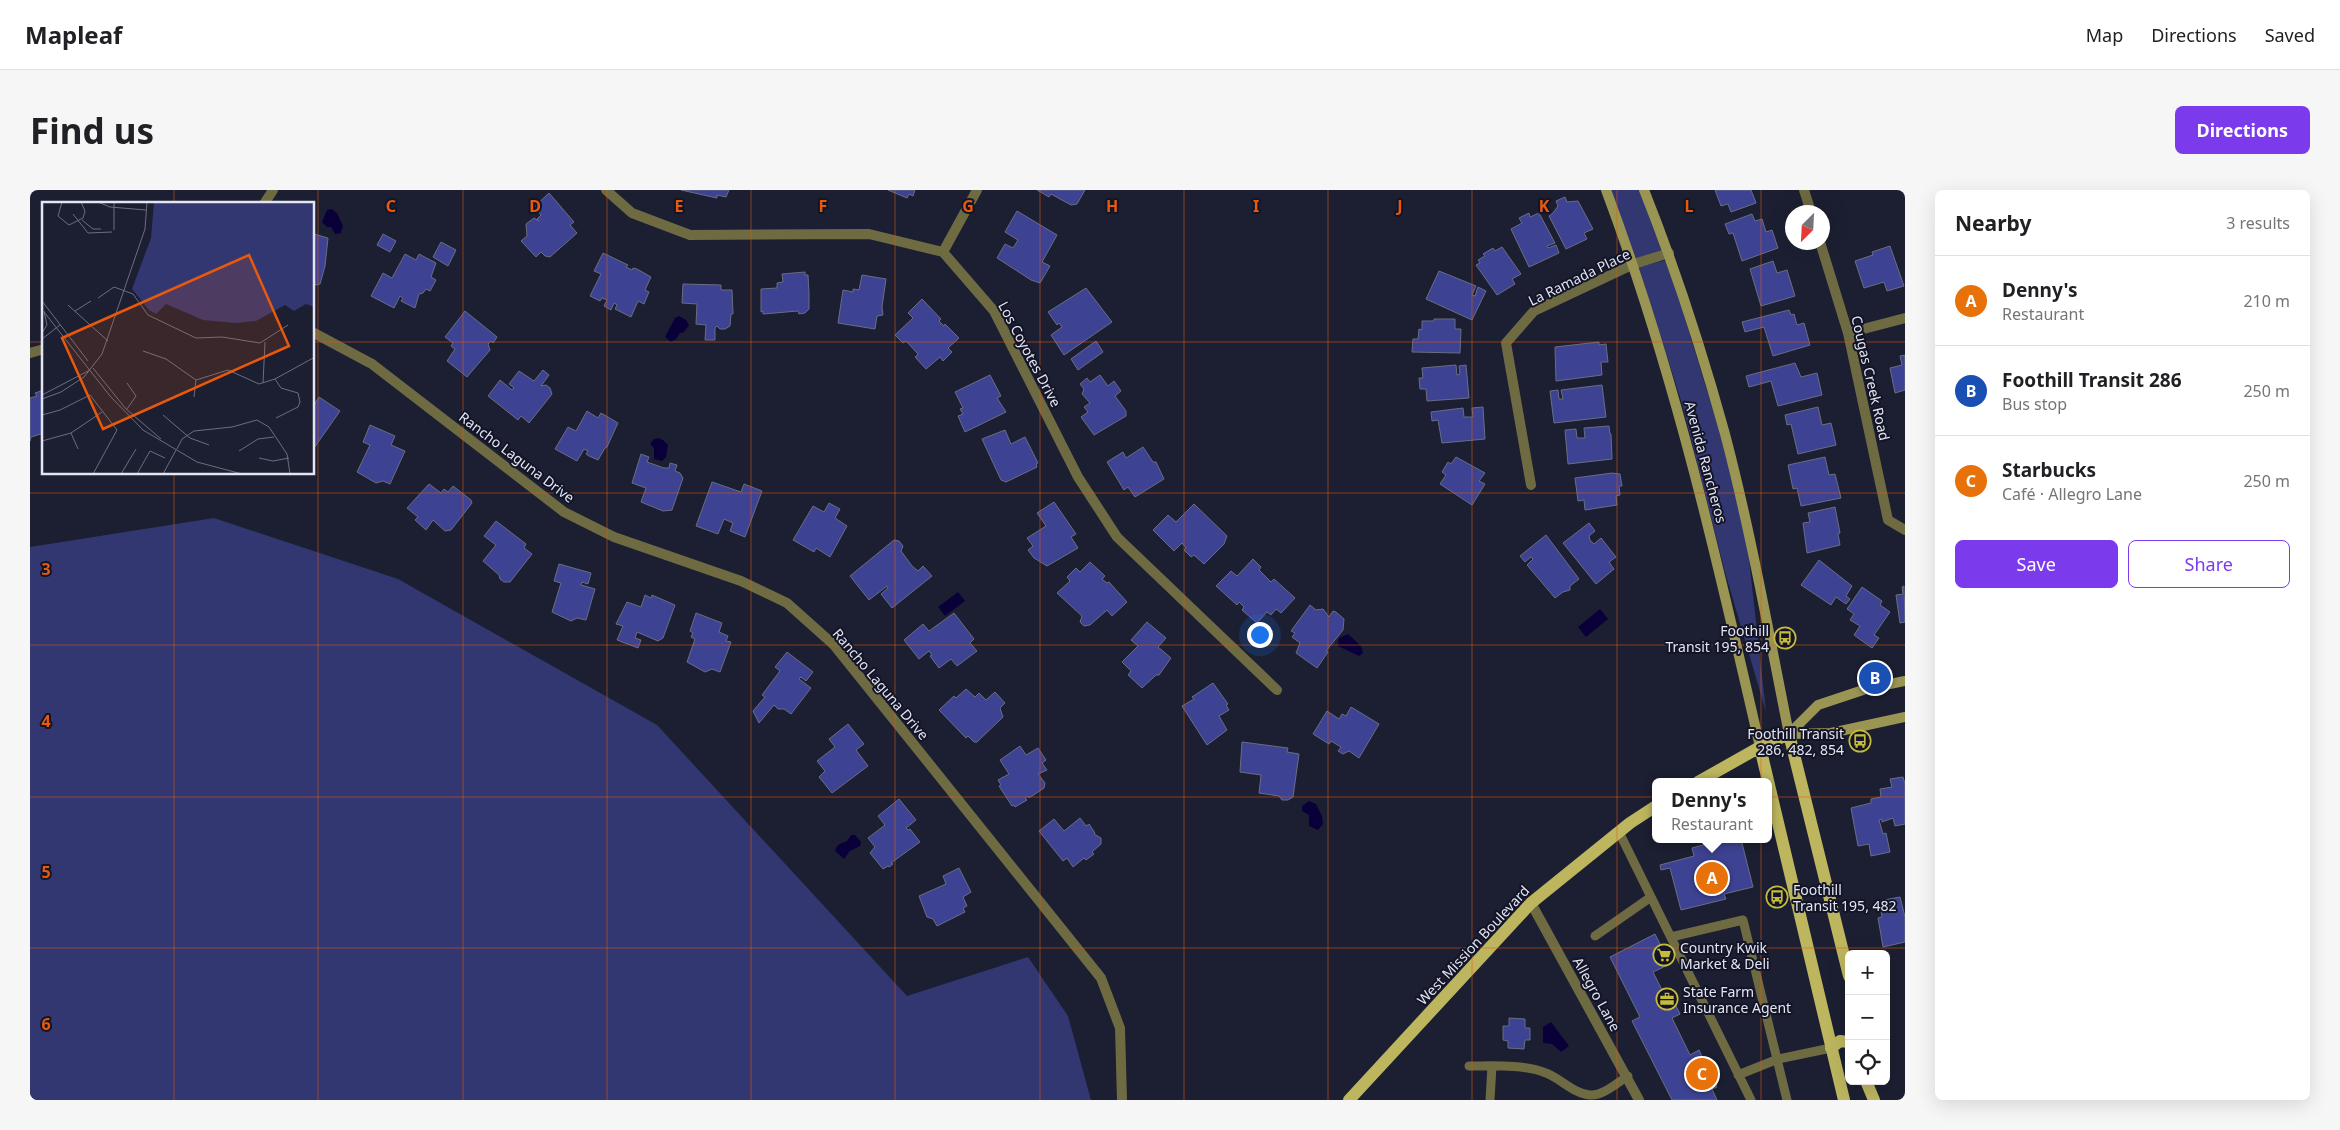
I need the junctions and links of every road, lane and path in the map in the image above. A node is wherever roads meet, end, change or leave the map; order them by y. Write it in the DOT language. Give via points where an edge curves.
graph roads {
  1 [pos="273,190"];
  2 [pos="606,190"];
  3 [pos="977,190"];
  4 [pos="1606,190"];
  5 [pos="1644,190"];
  6 [pos="1804,190"];
  7 [pos="265,202"];
  8 [pos="1809,205"];
  9 [pos="1822,250"];
  10 [pos="943,252"];
  11 [pos="1669,253"];
  12 [pos="1634,264"];
  13 [pos="1905,318"];
  14 [pos="1848,333"];
  15 [pos="315,334"];
  16 [pos="1531,484"];
  17 [pos="1905,530"];
  18 [pos="1905,681"];
  19 [pos="1277,690"];
  20 [pos="1905,717"];
  21 [pos="1789,734"];
  22 [pos="1760,747"];
  23 [pos="1705,778"];
  24 [pos="1767,778"];
  25 [pos="1772,797"];
  26 [pos="1652,809"];
  27 [pos="1619,832"];
  28 [pos="1651,897"];
  29 [pos="1531,903"];
  30 [pos="1595,936"];
  31 [pos="1671,937"];
  32 [pos="1845,960"];
  33 [pos="1845,1042"];
  34 [pos="1832,1048"];
  35 [pos="1778,1059"];
  36 [pos="1469,1066"];
  37 [pos="1492,1066"];
  38 [pos="1738,1075"];
  39 [pos="1628,1076"];
  40 [pos="1868,1085"];
  41 [pos="1875,1085"];
  42 [pos="1122,1100"];
  43 [pos="1349,1100"];
  44 [pos="1490,1100"];
  45 [pos="1639,1100"];
  46 [pos="1751,1100"];
  47 [pos="1787,1100"];
  48 [pos="1844,1100"];
  49 [pos="1874,1100"];
  50 [pos="1879,1100"];
  1 -- 7 [label="street"];
  2 -- 10 [label="street" via="632,214 690,235 869,234"];
  3 -- 10 [label="street"];
  4 -- 12 [label="main road, Avenida Rancheros"];
  5 -- 11 [label="main road, Avenida Rancheros"];
  6 -- 8 [label="street"];
  9 -- 14 [label="street, Cougas Creek Road"];
  10 -- 19 [label="street, Los Coyotes Drive" via="994,311 1078,477 1117,537"];
  11 -- 12 [label="street, La Ramada Place"];
  11 -- 21 [label="main road, Avenida Rancheros" via="1690,312 1725,436"];
  12 -- 16 [label="street, La Ramada Place" via="1534,311 1506,342"];
  12 -- 22 [label="main road, Avenida Rancheros" via="1675,397 1714,545"];
  13 -- 14 [label="street"];
  14 -- 17 [label="street, Cougas Creek Road" via="1888,520"];
  15 -- 42 [label="street, Rancho Laguna Drive" via="372,364 564,512 614,537 741,581 786,603 834,645 1101,978 1120,1028"];
  18 -- 21 [label="main road" via="1818,705"];
  20 -- 21 [label="main road" via="1831,733"];
  21 -- 22 [label="main road"];
  21 -- 32 [label="main road"];
  22 -- 23 [label="main road"];
  22 -- 24 [label="main road"];
  25 -- 34 [label="main road"];
  26 -- 27 [label="main road, West Mission Boulevard"];
  27 -- 28 [label="lane"];
  27 -- 29 [label="main road, West Mission Boulevard"];
  28 -- 30 [label="lane"];
  28 -- 31 [label="lane"];
  29 -- 39 [label="street, Allegro Lane"];
  29 -- 43 [label="main road, West Mission Boulevard"];
  31 -- 35 [label="lane" via="1743,920"];
  31 -- 38 [label="lane"];
  33 -- 34 [label="main road" via="1840,1041"];
  34 -- 35 [label="lane"];
  34 -- 48 [label="main road"];
  35 -- 38 [label="lane"];
  35 -- 47 [label="lane"];
  36 -- 37 [label="lane"];
  37 -- 39 [label="lane" via="1547,1073 1591,1095"];
  37 -- 44 [label="lane"];
  38 -- 46 [label="lane"];
  39 -- 45 [label="street, Allegro Lane"];
  40 -- 49 [label="main road"];
  41 -- 50 [label="main road"];
}
